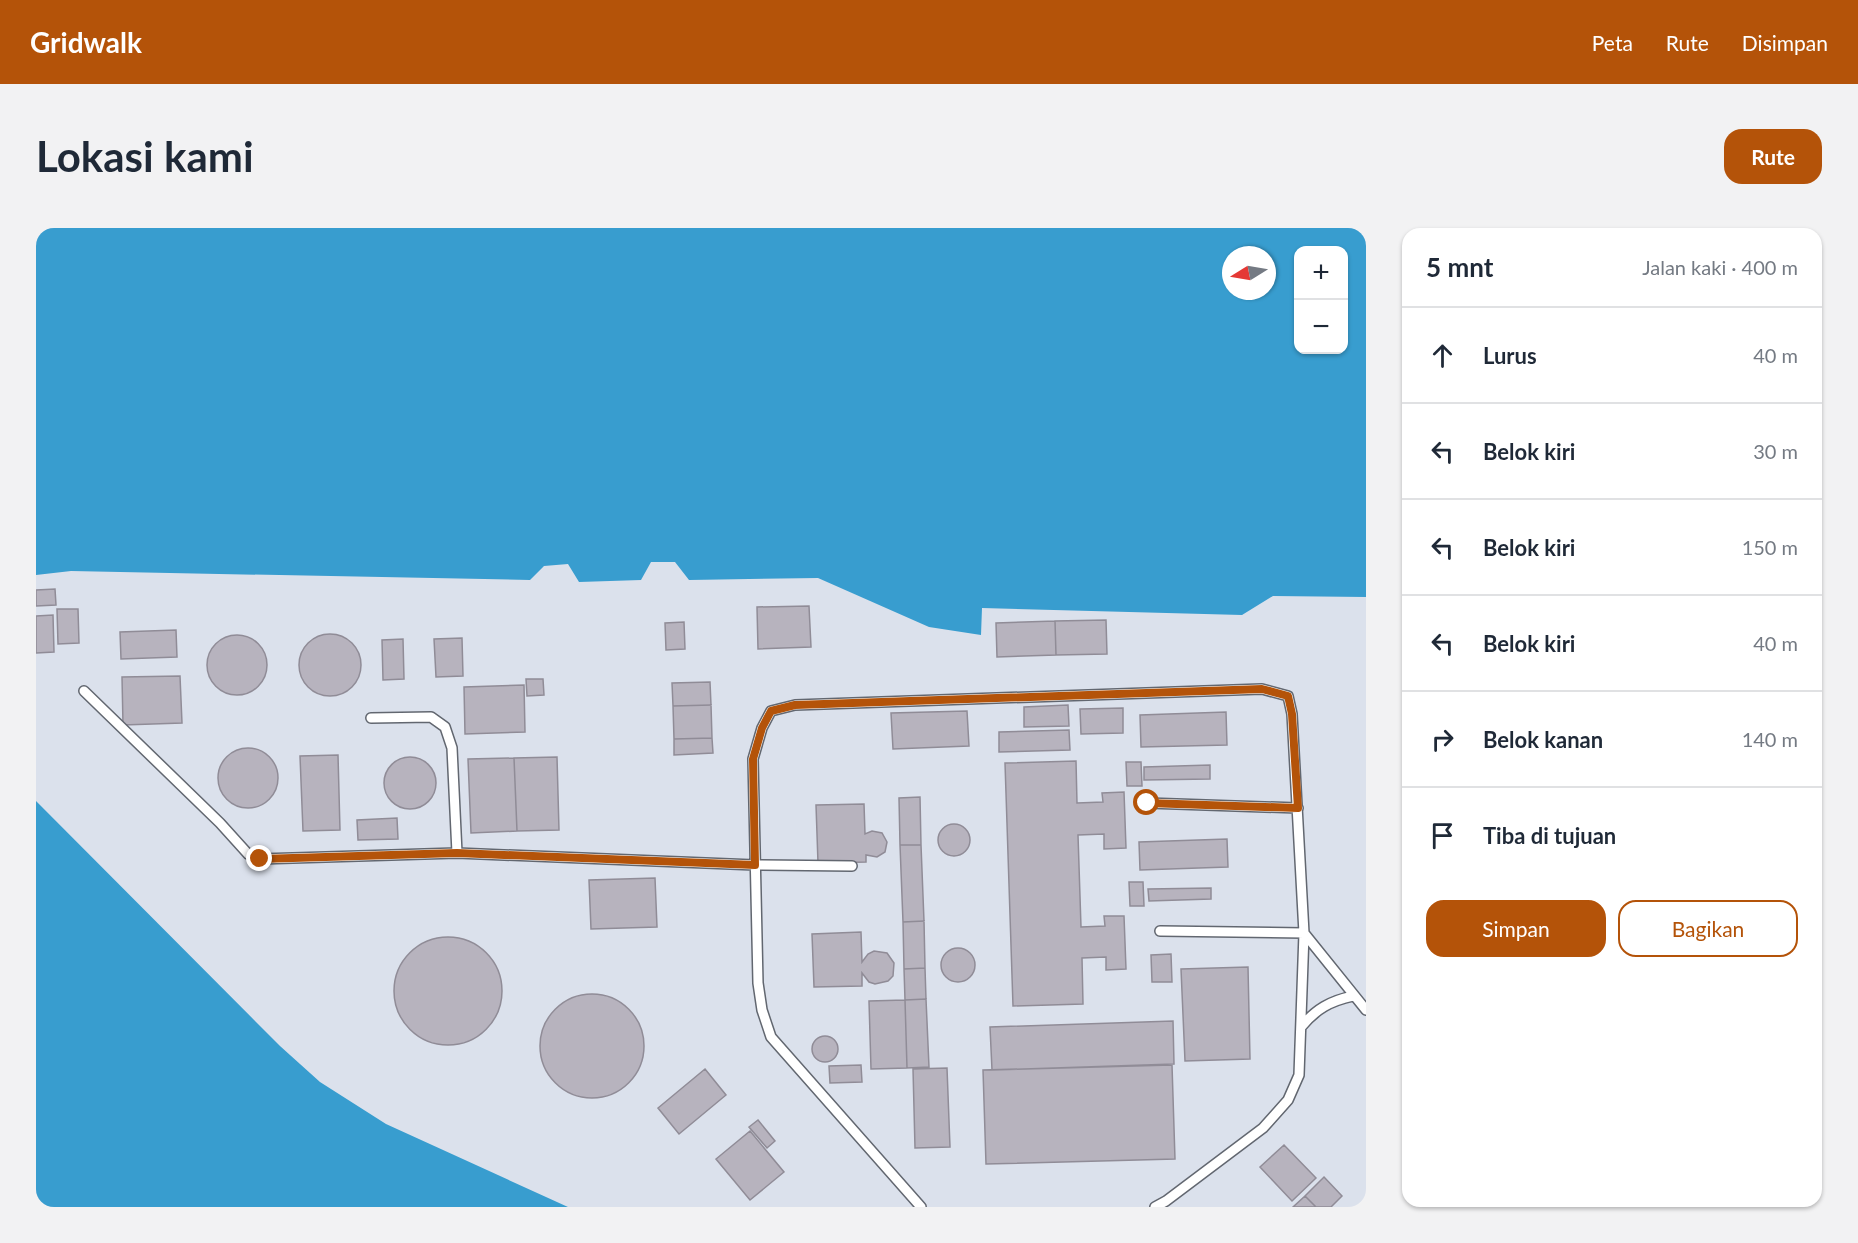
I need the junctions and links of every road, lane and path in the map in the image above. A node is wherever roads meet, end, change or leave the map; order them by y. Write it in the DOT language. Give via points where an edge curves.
graph roads {
  1 [pos="84,691"];
  2 [pos="371,718"];
  3 [pos="1147,803"];
  4 [pos="1298,808"];
  5 [pos="457,853"];
  6 [pos="755,865"];
  7 [pos="852,866"];
  8 [pos="1160,931"];
  9 [pos="1305,933"];
  10 [pos="1353,996"];
  11 [pos="1366,1010"];
  12 [pos="1301,1027"];
  13 [pos="921,1207"];
  14 [pos="1155,1207"];
  1 -- 5 [label="lane" via="253,857"];
  2 -- 5 [label="lane" via="431,717 445,727 452,748"];
  3 -- 4 [label="lane"];
  4 -- 6 [label="lane" via="1288,696 1262,689 795,705 771,711 753,759"];
  4 -- 9 [label="lane"];
  5 -- 6 [label="lane"];
  6 -- 7 [label="lane"];
  6 -- 13 [label="lane" via="758,983 771,1037"];
  8 -- 9 [label="lane"];
  9 -- 10 [label="lane"];
  9 -- 12 [label="lane"];
  10 -- 11 [label="lane"];
  10 -- 12 [label="lane" via="1321,1006"];
  12 -- 14 [label="lane" via="1299,1075 1288,1100 1263,1128"];
}
